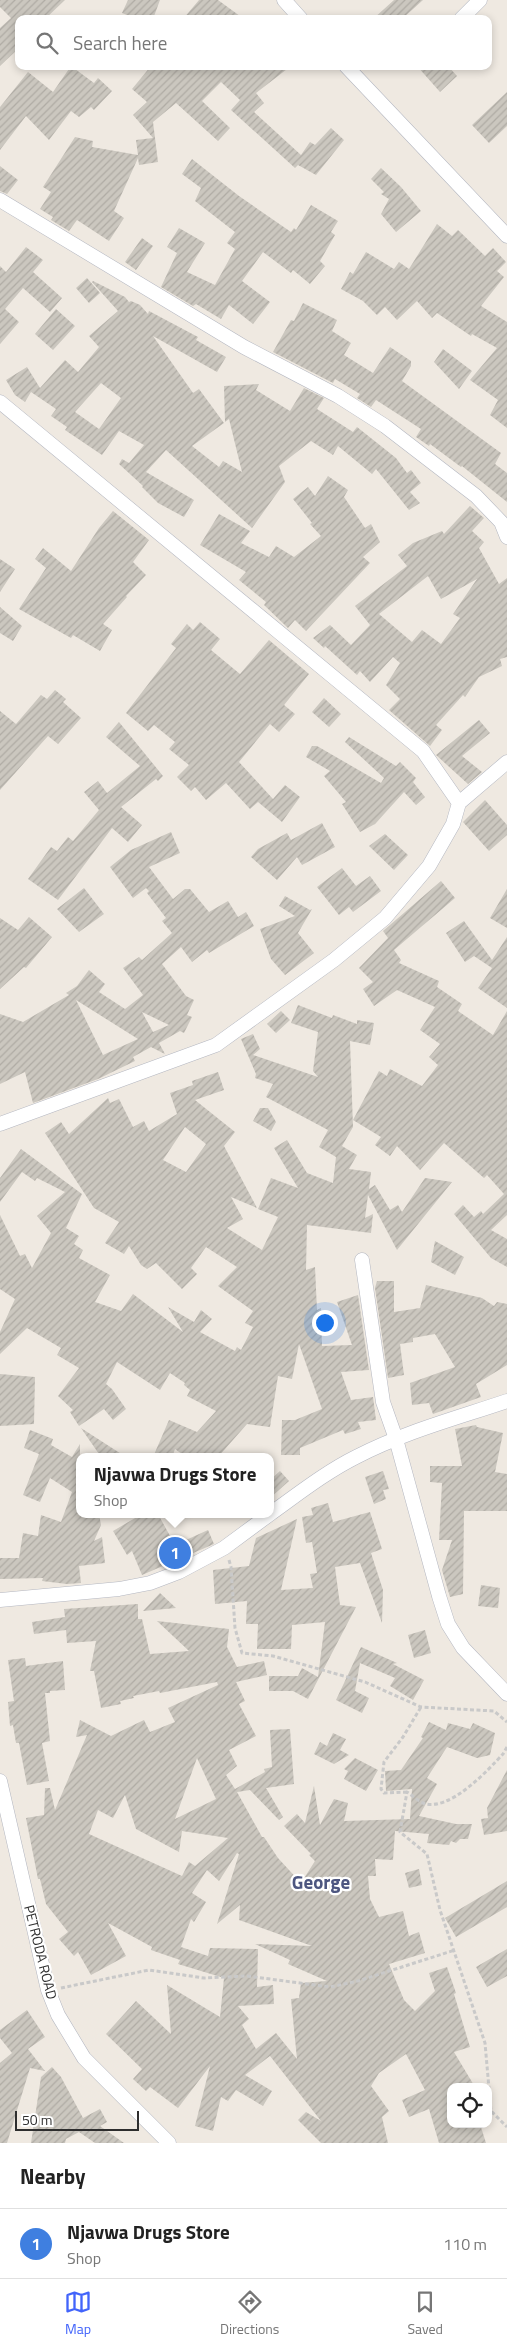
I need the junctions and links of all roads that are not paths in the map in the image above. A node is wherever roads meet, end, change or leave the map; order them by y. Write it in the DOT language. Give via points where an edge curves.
graph roads {
  1 [pos="284,0"];
  2 [pos="480,0"];
  3 [pos="297,15"];
  4 [pos="465,15"];
  5 [pos="350,70"];
  6 [pos="0,200"];
  7 [pos="507,236"];
  8 [pos="0,402"];
  9 [pos="507,536"];
  10 [pos="507,762"];
  11 [pos="459,804"];
  12 [pos="0,1124"];
  13 [pos="362,1260"];
  14 [pos="507,1400"];
  15 [pos="396,1438"];
  16 [pos="274,1511"];
  17 [pos="265,1518"];
  18 [pos="0,1600"];
  19 [pos="507,1694"];
  20 [pos="0,1781"];
  21 [pos="169,2143"];
  1 -- 3 [label="street"];
  2 -- 4 [label="street"];
  5 -- 7 [label="street"];
  6 -- 9 [label="street" via="244,347 338,396 386,426 476,496 502,522"];
  8 -- 11 [label="street" via="423,751"];
  10 -- 11 [label="street"];
  11 -- 12 [label="street" via="453,824 429,866 385,918 334,960 216,1045"];
  13 -- 15 [label="street" via="383,1402"];
  14 -- 15 [label="street"];
  15 -- 16 [label="street" via="355,1457"];
  15 -- 19 [label="street" via="448,1624 463,1648"];
  17 -- 18 [label="street" via="224,1548 150,1583"];
  20 -- 21 [label="street, PETRODA ROAD" via="48,1990 58,2015 84,2058"];
}
